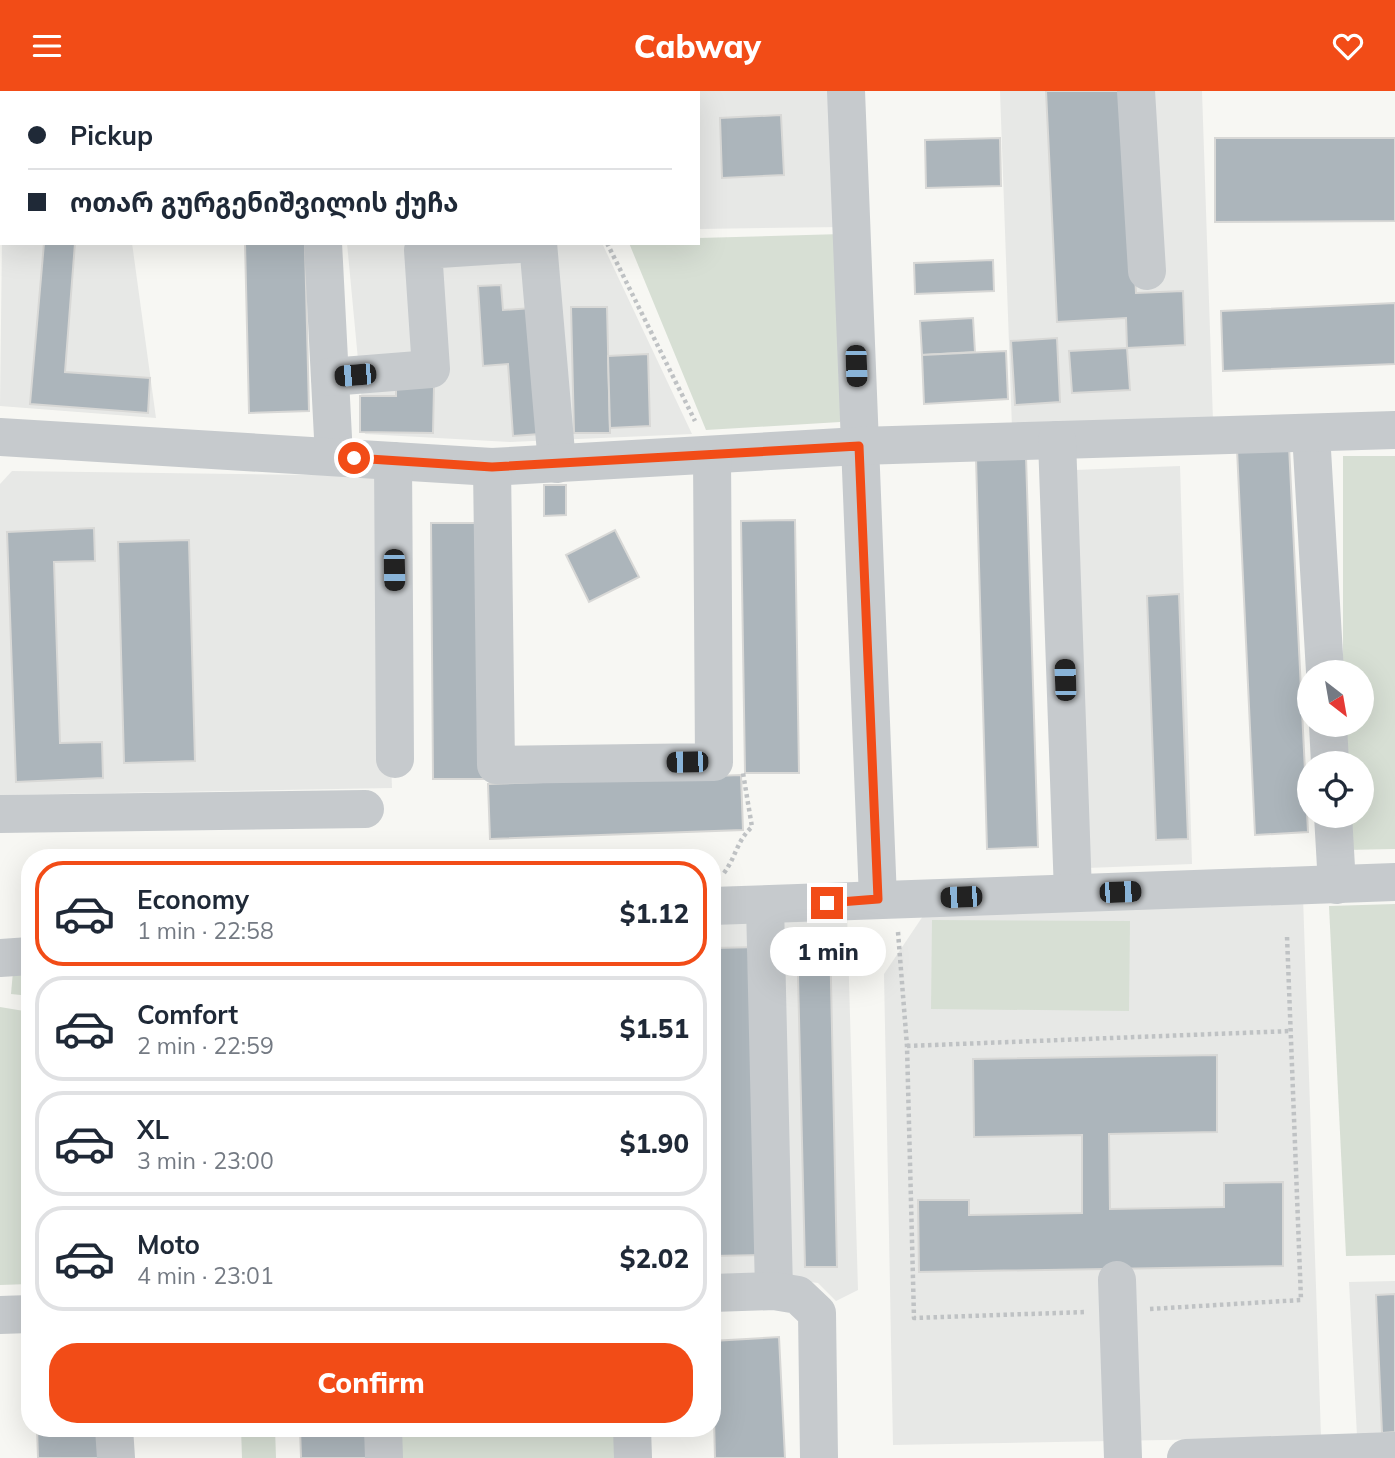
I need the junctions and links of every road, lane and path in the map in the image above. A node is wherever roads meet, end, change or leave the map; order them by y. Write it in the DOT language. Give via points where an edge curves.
graph roads {
  1 [pos="846,91"];
  2 [pos="1136,91"];
  3 [pos="323,245"];
  4 [pos="504,245"];
  5 [pos="537,245"];
  6 [pos="608,245"];
  7 [pos="1147,271"];
  8 [pos="330,377"];
  9 [pos="1395,430"];
  10 [pos="1311,433"];
  11 [pos="0,437"];
  12 [pos="1057,440"];
  13 [pos="859,446"];
  14 [pos="712,455"];
  15 [pos="334,457"];
  16 [pos="393,461"];
  17 [pos="557,464"];
  18 [pos="492,467"];
  19 [pos="1324,660"];
  20 [pos="396,759"];
  21 [pos="714,762"];
  22 [pos="365,809"];
  23 [pos="0,814"];
  24 [pos="1334,828"];
  25 [pos="721,881"];
  26 [pos="1395,882"];
  27 [pos="1337,884"];
  28 [pos="1073,893"];
  29 [pos="721,897"];
  30 [pos="878,899"];
  31 [pos="765,905"];
  32 [pos="1287,936"];
  33 [pos="21,957"];
  34 [pos="0,958"];
  35 [pos="1291,1031"];
  36 [pos="907,1046"];
  37 [pos="774,1291"];
  38 [pos="721,1293"];
  39 [pos="1117,1295"];
  40 [pos="21,1314"];
  41 [pos="0,1315"];
  42 [pos="115,1437"];
  43 [pos="383,1437"];
  44 [pos="632,1437"];
  45 [pos="1395,1451"];
  46 [pos="116,1458"];
  47 [pos="384,1458"];
  48 [pos="633,1458"];
  49 [pos="819,1458"];
  50 [pos="1124,1458"];
  51 [pos="1186,1458"];
  1 -- 13 [label="street"];
  2 -- 7 [label="street"];
  3 -- 8 [label="street"];
  4 -- 8 [label="street" via="423,250 431,369"];
  5 -- 17 [label="street"];
  6 -- 14 [label="path"];
  8 -- 15 [label="street"];
  9 -- 10 [label="street"];
  10 -- 12 [label="street"];
  10 -- 19 [label="street"];
  11 -- 15 [label="street"];
  12 -- 13 [label="street"];
  12 -- 28 [label="street"];
  13 -- 14 [label="street"];
  13 -- 30 [label="street"];
  14 -- 17 [label="street"];
  14 -- 21 [label="street"];
  15 -- 16 [label="street"];
  16 -- 18 [label="street"];
  16 -- 20 [label="street"];
  17 -- 18 [label="street"];
  18 -- 21 [label="street" via="496,765"];
  21 -- 25 [label="path" via="737,767 746,777 752,827 740,837"];
  22 -- 23 [label="street"];
  24 -- 27 [label="street"];
  26 -- 27 [label="street"];
  27 -- 28 [label="street"];
  28 -- 30 [label="street"];
  29 -- 31 [label="street"];
  30 -- 31 [label="street"];
  30 -- 36 [label="path" via="897,922"];
  31 -- 37 [label="street"];
  32 -- 35 [label="path"];
  33 -- 34 [label="street"];
  35 -- 36 [label="path"];
  35 -- 39 [label="path" via="1301,1300"];
  36 -- 39 [label="path" via="914,1318"];
  37 -- 38 [label="street"];
  37 -- 49 [label="street" via="798,1295 817,1313"];
  39 -- 50 [label="street"];
  40 -- 41 [label="street"];
  42 -- 46 [label="street"];
  43 -- 47 [label="street"];
  44 -- 48 [label="street"];
  45 -- 51 [label="street"];
}
